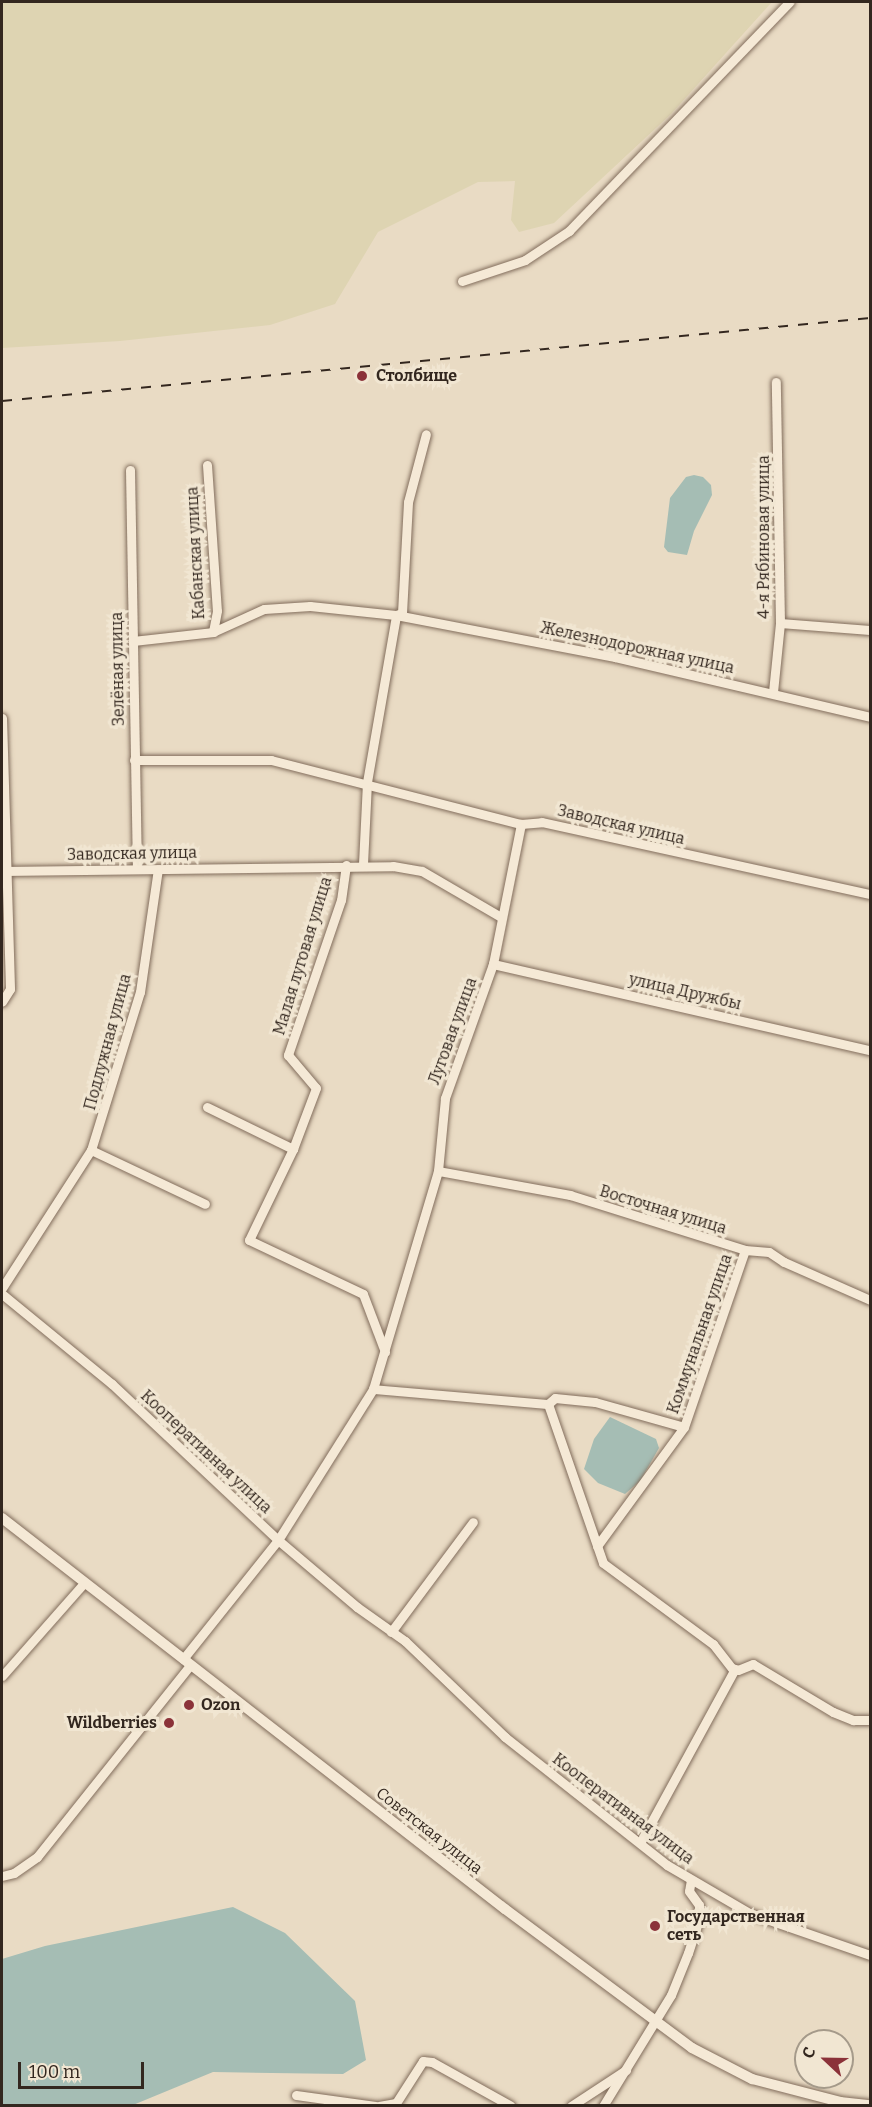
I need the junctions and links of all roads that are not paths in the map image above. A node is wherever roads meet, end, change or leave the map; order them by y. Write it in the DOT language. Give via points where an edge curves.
graph roads {
  1 [pos="789,2"];
  2 [pos="462,281"];
  3 [pos="776,382"];
  4 [pos="426,434"];
  5 [pos="207,465"];
  6 [pos="130,470"];
  7 [pos="396,615"];
  8 [pos="780,623"];
  9 [pos="870,630"];
  10 [pos="213,632"];
  11 [pos="133,641"];
  12 [pos="773,692"];
  13 [pos="870,717"];
  14 [pos="2,718"];
  15 [pos="134,760"];
  16 [pos="367,783"];
  17 [pos="521,824"];
  18 [pos="346,864"];
  19 [pos="363,864"];
  20 [pos="137,868"];
  21 [pos="158,868"];
  22 [pos="3,871"];
  23 [pos="870,894"];
  24 [pos="501,917"];
  25 [pos="493,964"];
  26 [pos="2,1002"];
  27 [pos="870,1050"];
  28 [pos="207,1107"];
  29 [pos="293,1149"];
  30 [pos="91,1150"];
  31 [pos="438,1171"];
  32 [pos="206,1204"];
  33 [pos="745,1250"];
  34 [pos="2,1288"];
  35 [pos="2,1294"];
  36 [pos="870,1300"];
  37 [pos="385,1352"];
  38 [pos="373,1389"];
  39 [pos="548,1404"];
  40 [pos="684,1427"];
  41 [pos="2,1518"];
  42 [pos="473,1522"];
  43 [pos="278,1539"];
  44 [pos="597,1546"];
  45 [pos="84,1582"];
  46 [pos="391,1632"];
  47 [pos="187,1662"];
  48 [pos="735,1669"];
  49 [pos="2,1677"];
  50 [pos="870,1719"];
  51 [pos="640,1843"];
  52 [pos="2,1876"];
  53 [pos="691,1880"];
  54 [pos="870,1955"];
  55 [pos="655,2023"];
  56 [pos="626,2070"];
  57 [pos="296,2095"];
  58 [pos="842,2104"];
  59 [pos="867,2104"];
  60 [pos="375,2106"];
  61 [pos="380,2106"];
  62 [pos="511,2106"];
  63 [pos="571,2106"];
  64 [pos="603,2106"];
  1 -- 2 [label="street" via="569,231 525,260"];
  3 -- 8 [label="street, 4-я Рябиновая улица"];
  4 -- 7 [label="street" via="408,502 402,613"];
  5 -- 10 [label="street, Кабанская улица" via="217,611"];
  6 -- 11 [label="street, Зелёная улица"];
  7 -- 10 [label="street, Кабанская улица" via="310,606 264,609"];
  7 -- 12 [label="street, Железнодорожная улица"];
  7 -- 16 [label="street"];
  8 -- 9 [label="street"];
  8 -- 12 [label="street, 4-я Рябиновая улица"];
  10 -- 11 [label="street"];
  11 -- 15 [label="street, Зелёная улица"];
  12 -- 13 [label="street, Железнодорожная улица"];
  14 -- 22 [label="street"];
  15 -- 16 [label="street, Заводская улица" via="271,760"];
  15 -- 20 [label="street, Зелёная улица"];
  16 -- 17 [label="street, Заводская улица"];
  16 -- 19 [label="street"];
  17 -- 23 [label="street, Заводская улица" via="542,822"];
  17 -- 24 [label="street, Луговая улица"];
  18 -- 19 [label="street, Заводская улица"];
  18 -- 21 [label="street, Заводская улица"];
  18 -- 29 [label="street, Малая луговая улица" via="340,900 288,1055 316,1088"];
  19 -- 24 [label="street, Заводская улица" via="422,872"];
  20 -- 21 [label="street, Заводская улица"];
  20 -- 22 [label="street, Заводская улица"];
  21 -- 30 [label="street, Подлужная улица" via="141,992"];
  22 -- 26 [label="street" via="10,989"];
  24 -- 25 [label="street, Луговая улица"];
  25 -- 27 [label="street, улица Дружбы"];
  25 -- 31 [label="street, Луговая улица" via="445,1098"];
  28 -- 29 [label="street"];
  29 -- 37 [label="street, Малая луговая улица" via="249,1240 363,1294"];
  30 -- 32 [label="street"];
  30 -- 34 [label="street, Подлужная улица"];
  31 -- 33 [label="street, Восточная улица" via="570,1196"];
  31 -- 37 [label="street, Луговая улица"];
  33 -- 36 [label="street, Восточная улица" via="769,1252"];
  33 -- 40 [label="street, Коммунальная улица"];
  35 -- 43 [label="street, Кооперативная улица" via="112,1384"];
  37 -- 38 [label="street, Луговая улица"];
  38 -- 39 [label="street, Коммунальная улица"];
  38 -- 43 [label="street, Луговая улица"];
  39 -- 40 [label="street, Коммунальная улица" via="555,1398 595,1402"];
  39 -- 44 [label="street"];
  40 -- 44 [label="street, Коммунальная улица"];
  41 -- 45 [label="street, Советская улица"];
  42 -- 46 [label="street"];
  43 -- 46 [label="street, Кооперативная улица"];
  43 -- 47 [label="street, Луговая улица"];
  44 -- 48 [label="street" via="603,1563 713,1644"];
  45 -- 47 [label="street, Советская улица"];
  45 -- 49 [label="street"];
  46 -- 51 [label="street, Кооперативная улица" via="505,1737"];
  47 -- 52 [label="street, Луговая улица" via="37,1857 14,1873"];
  47 -- 55 [label="street, Советская улица"];
  48 -- 50 [label="street" via="753,1664 833,1712 853,1720"];
  48 -- 51 [label="street"];
  51 -- 53 [label="street, Кооперативная улица"];
  53 -- 54 [label="street, Кооперативная улица" via="749,1914"];
  53 -- 55 [label="street" via="689,1891 699,1905 699,1919 671,1995"];
  55 -- 56 [label="street"];
  55 -- 58 [label="street, Советская улица" via="692,2048 752,2079"];
  56 -- 63 [label="street"];
  56 -- 64 [label="street"];
  57 -- 60 [label="street"];
  58 -- 59 [label="street, Советская улица"];
  61 -- 62 [label="street" via="396,2103 423,2061 432,2062"];
}
